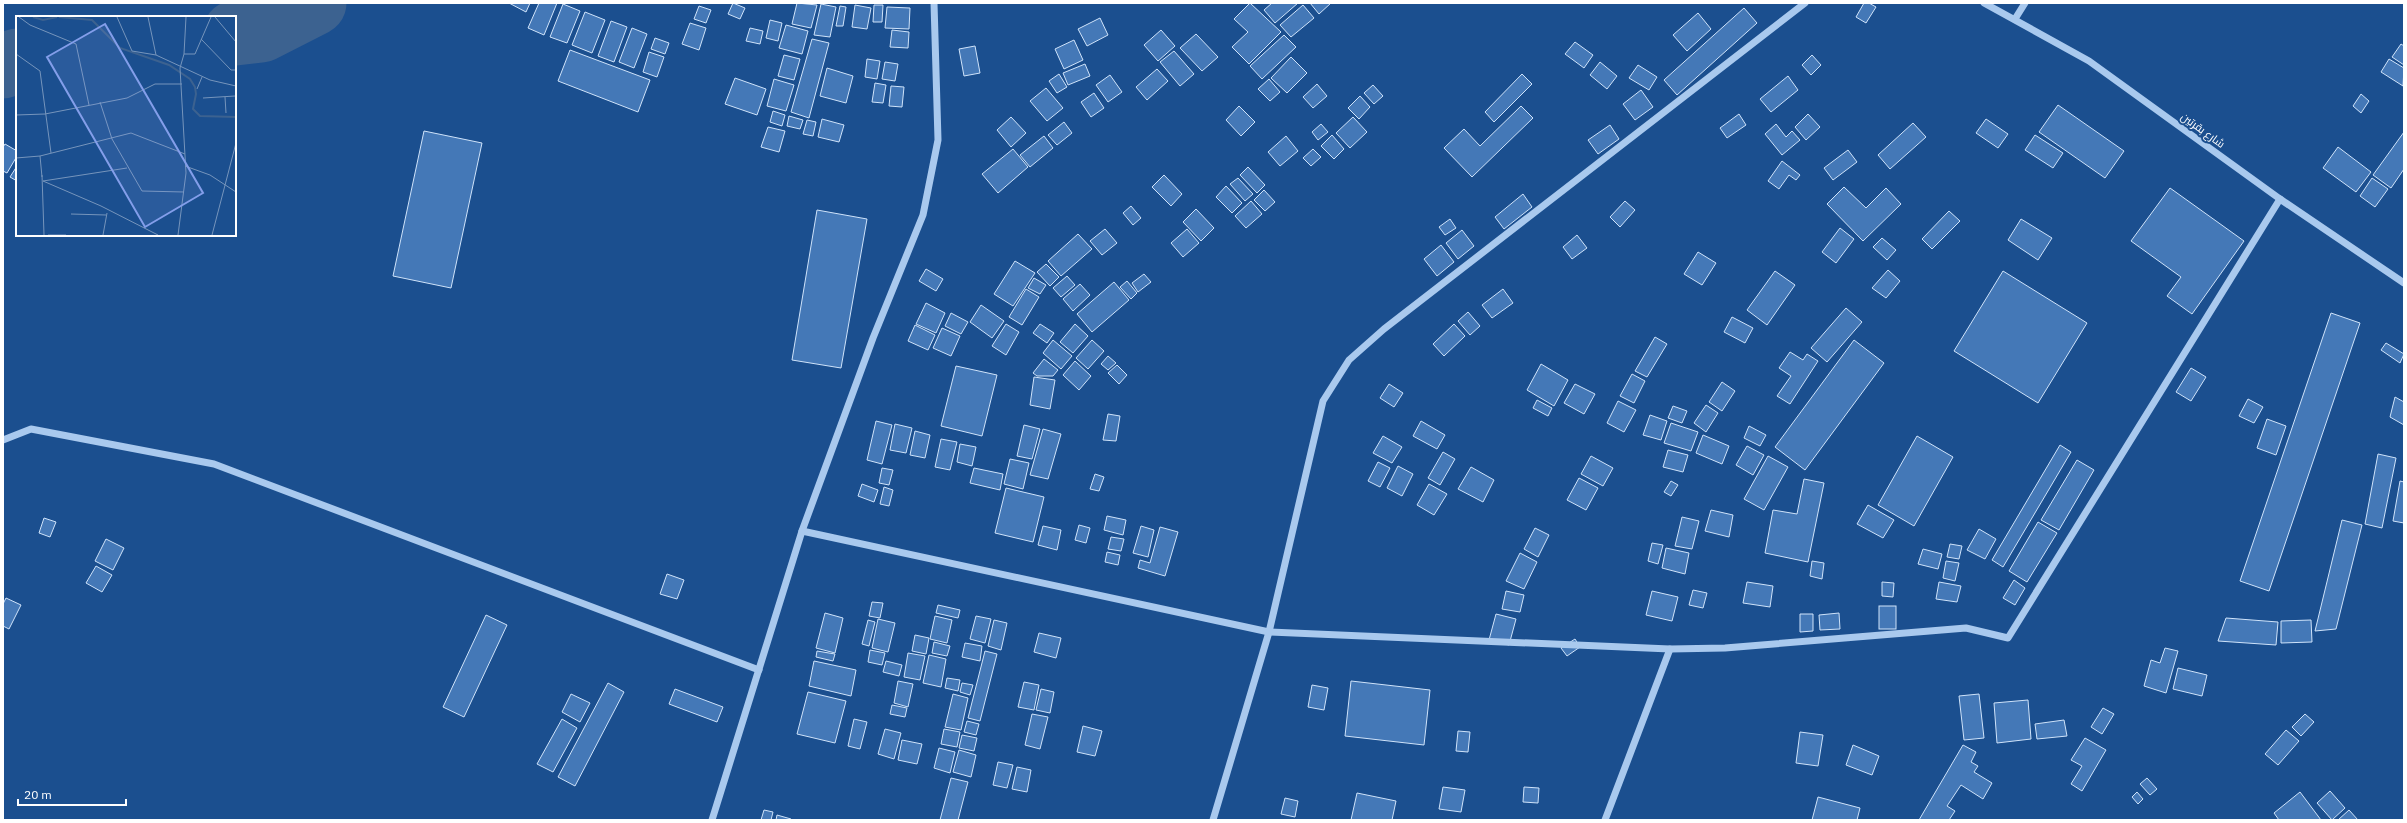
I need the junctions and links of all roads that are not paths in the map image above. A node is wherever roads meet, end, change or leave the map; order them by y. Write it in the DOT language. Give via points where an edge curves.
graph roads {
  1 [pos="934,3"];
  2 [pos="1805,3"];
  3 [pos="1984,3"];
  4 [pos="2025,3"];
  5 [pos="2015,19"];
  6 [pos="2280,199"];
  7 [pos="2404,283"];
  8 [pos="3,440"];
  9 [pos="802,531"];
  10 [pos="1270,632"];
  11 [pos="1670,650"];
  12 [pos="759,670"];
  13 [pos="712,820"];
  14 [pos="1213,820"];
  15 [pos="1604,820"];
  1 -- 9 [label="street" via="938,140 923,215 873,338"];
  2 -- 10 [label="street" via="1384,329 1349,360 1323,401"];
  3 -- 5 [label="street, شارع بقرتين"];
  4 -- 5 [label="street"];
  5 -- 6 [label="street, شارع بقرتين" via="2089,61"];
  6 -- 7 [label="street, شارع بقرتين"];
  6 -- 11 [label="street" via="2008,638 1966,628 1725,648"];
  8 -- 12 [label="street" via="31,429 214,464"];
  9 -- 10 [label="street"];
  9 -- 12 [label="street"];
  10 -- 11 [label="street"];
  10 -- 14 [label="street"];
  11 -- 15 [label="street"];
  12 -- 13 [label="street"];
}
